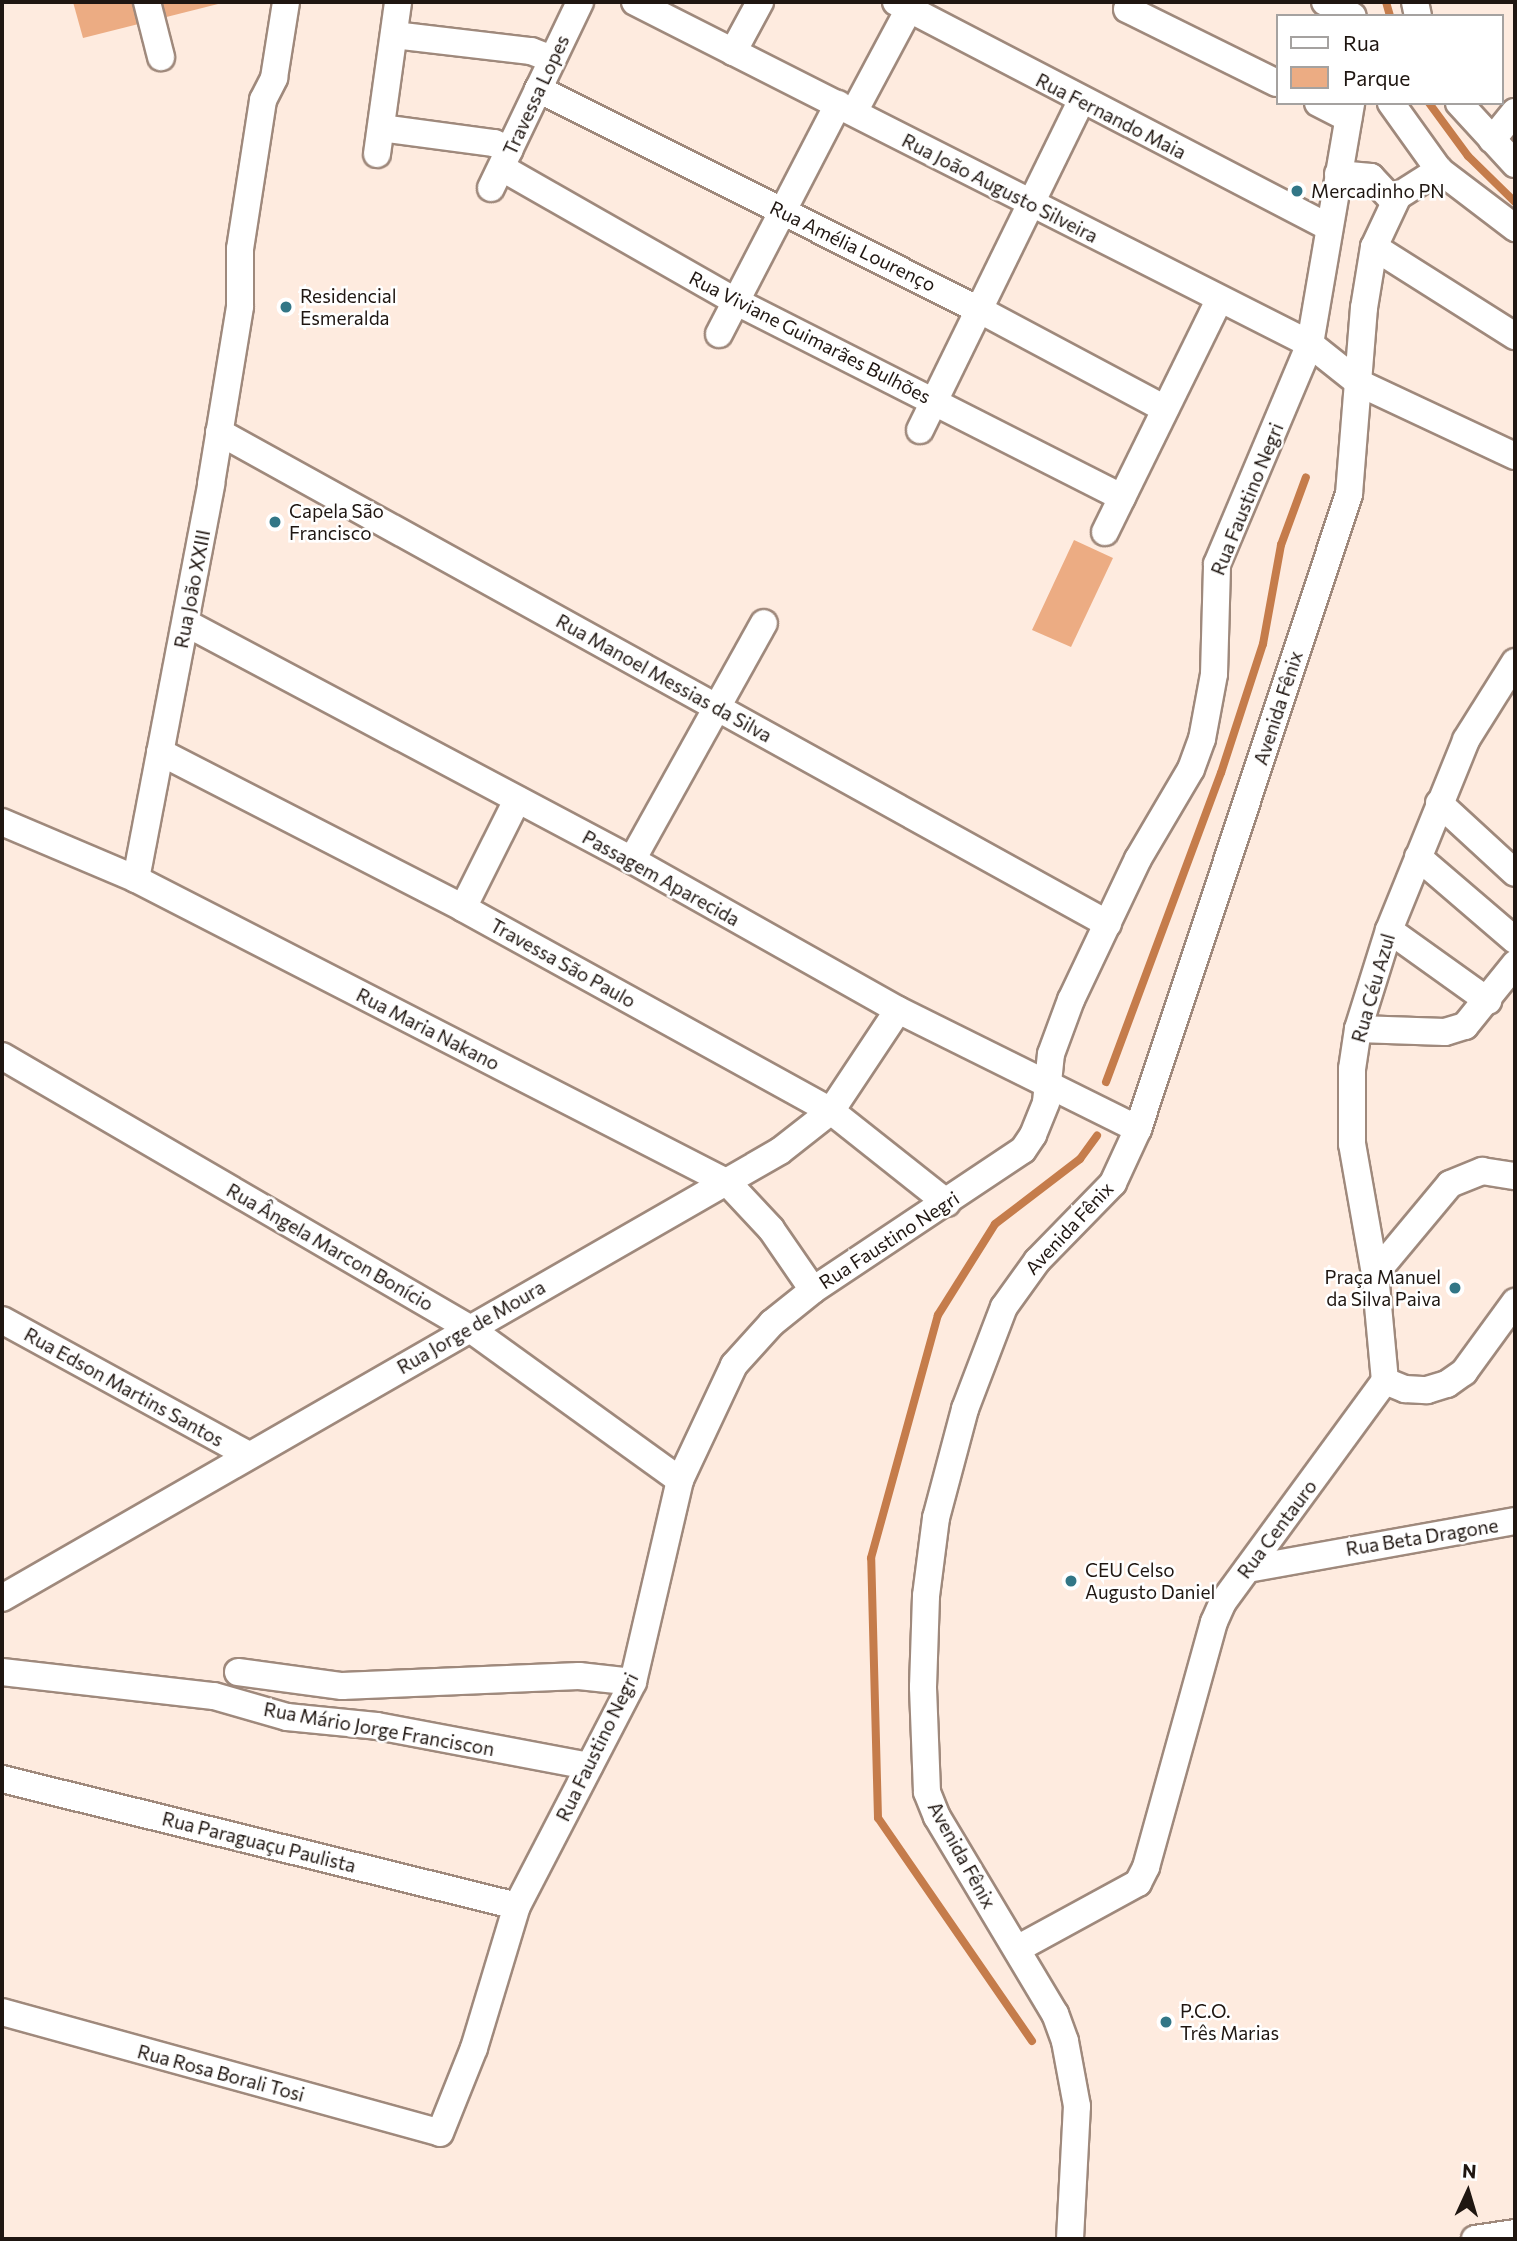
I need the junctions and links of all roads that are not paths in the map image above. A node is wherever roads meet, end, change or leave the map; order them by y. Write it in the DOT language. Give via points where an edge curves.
graph roads {
  1 [pos="147,2"];
  2 [pos="286,2"];
  3 [pos="398,2"];
  4 [pos="580,2"];
  5 [pos="635,2"];
  6 [pos="760,2"];
  7 [pos="1325,2"];
  8 [pos="902,5"];
  9 [pos="1127,9"];
  10 [pos="1350,14"];
  11 [pos="394,35"];
  12 [pos="733,52"];
  13 [pos="161,57"];
  14 [pos="552,58"];
  15 [pos="1276,83"];
  16 [pos="538,89"];
  17 [pos="1081,102"];
  18 [pos="1326,105"];
  19 [pos="1392,105"];
  20 [pos="1461,105"];
  21 [pos="846,108"];
  22 [pos="1349,111"];
  23 [pos="1515,112"];
  24 [pos="1492,140"];
  25 [pos="1515,164"];
  26 [pos="501,169"];
  27 [pos="1439,170"];
  28 [pos="1338,174"];
  29 [pos="1394,202"];
  30 [pos="1030,203"];
  31 [pos="783,212"];
  32 [pos="1329,227"];
  33 [pos="1515,228"];
  34 [pos="1374,247"];
  35 [pos="1219,300"];
  36 [pos="735,301"];
  37 [pos="978,309"];
  38 [pos="719,334"];
  39 [pos="1515,336"];
  40 [pos="1310,344"];
  41 [pos="1359,383"];
  42 [pos="931,400"];
  43 [pos="1165,409"];
  44 [pos="920,430"];
  45 [pos="219,432"];
  46 [pos="1515,456"];
  47 [pos="1122,497"];
  48 [pos="1105,532"];
  49 [pos="186,623"];
  50 [pos="764,623"];
  51 [pos="1515,662"];
  52 [pos="717,706"];
  53 [pos="160,752"];
  54 [pos="517,800"];
  55 [pos="1439,803"];
  56 [pos="2,822"];
  57 [pos="1418,857"];
  58 [pos="632,860"];
  59 [pos="1515,873"];
  60 [pos="136,879"];
  61 [pos="463,908"];
  62 [pos="1108,924"];
  63 [pos="1389,930"];
  64 [pos="1515,940"];
  65 [pos="1515,964"];
  66 [pos="1488,1000"];
  67 [pos="898,1010"];
  68 [pos="1357,1029"];
  69 [pos="2,1056"];
  70 [pos="1048,1083"];
  71 [pos="831,1111"];
  72 [pos="1138,1129"];
  73 [pos="1515,1176"];
  74 [pos="728,1183"];
  75 [pos="947,1203"];
  76 [pos="1375,1274"];
  77 [pos="813,1290"];
  78 [pos="1515,1301"];
  79 [pos="2,1320"];
  80 [pos="469,1328"];
  81 [pos="1385,1381"];
  82 [pos="247,1454"];
  83 [pos="680,1480"];
  84 [pos="1515,1521"];
  85 [pos="1277,1530"];
  86 [pos="1329,1552"];
  87 [pos="1248,1569"];
  88 [pos="2,1598"];
  89 [pos="2,1672"];
  90 [pos="238,1672"];
  91 [pos="633,1682"];
  92 [pos="589,1766"];
  93 [pos="2,1779"];
  94 [pos="517,1906"];
  95 [pos="1017,1949"];
  96 [pos="2,2012"];
  97 [pos="440,2133"];
  98 [pos="1075,2232"];
  99 [pos="1515,2233"];
  100 [pos="1475,2239"];
  1 -- 13 [label="street"];
  2 -- 45 [label="street, Rua João XXIII" via="274,78 263,100 240,250 241,298"];
  3 -- 11 [label="street"];
  4 -- 14 [label="street, Travessa Lopes"];
  5 -- 12 [label="street, Rua João Augusto Silveira"];
  6 -- 12 [label="street"];
  7 -- 10 [label="street"];
  8 -- 17 [label="street, Rua Fernando Maia"];
  8 -- 21 [label="street"];
  9 -- 15 [label="street"];
  11 -- 14 [label="street" via="531,51"];
  11 -- 26 [label="street, Rua Viviane Guimarães Bulhões" via="379,141 494,143"];
  12 -- 21 [label="street, Rua João Augusto Silveira"];
  14 -- 16 [label="street, Travessa Lopes"];
  16 -- 26 [label="street, Travessa Lopes"];
  16 -- 31 [label="street, Rua Amélia Lourenço"];
  17 -- 30 [label="street"];
  17 -- 32 [label="street, Rua Fernando Maia"];
  18 -- 22 [label="street"];
  19 -- 27 [label="street"];
  20 -- 24 [label="street"];
  21 -- 30 [label="street, Rua João Augusto Silveira"];
  21 -- 31 [label="street"];
  22 -- 28 [label="street, Rua Faustino Negri"];
  23 -- 24 [label="street"];
  24 -- 25 [label="street"];
  26 -- 36 [label="street, Rua Viviane Guimarães Bulhões"];
  27 -- 29 [label="street"];
  27 -- 33 [label="street"];
  28 -- 29 [label="street" via="1371,177"];
  28 -- 32 [label="street, Rua Faustino Negri"];
  29 -- 34 [label="street, Avenida Fênix"];
  30 -- 35 [label="street, Rua João Augusto Silveira"];
  30 -- 37 [label="street"];
  31 -- 36 [label="street"];
  31 -- 37 [label="street, Rua Amélia Lourenço"];
  32 -- 40 [label="street, Rua Faustino Negri"];
  34 -- 39 [label="street"];
  34 -- 41 [label="street, Avenida Fênix"];
  35 -- 40 [label="street, Rua João Augusto Silveira"];
  35 -- 43 [label="street"];
  36 -- 38 [label="street"];
  36 -- 42 [label="street, Rua Viviane Guimarães Bulhões"];
  37 -- 42 [label="street"];
  37 -- 43 [label="street, Rua Amélia Lourenço"];
  40 -- 41 [label="street, Rua João Augusto Silveira"];
  40 -- 62 [label="street, Rua Faustino Negri" via="1217,564 1214,674 1202,739 1191,769 1138,859"];
  41 -- 46 [label="street, Rua João Augusto Silveira"];
  41 -- 72 [label="street, Avenida Fênix" via="1349,494"];
  42 -- 44 [label="street"];
  42 -- 47 [label="street, Rua Viviane Guimarães Bulhões"];
  43 -- 47 [label="street"];
  45 -- 49 [label="street, Rua João XXIII"];
  45 -- 52 [label="street, Rua Manoel Messias da Silva"];
  47 -- 48 [label="street"];
  49 -- 53 [label="street, Rua João XXIII"];
  49 -- 54 [label="street, Passagem Aparecida"];
  50 -- 52 [label="street"];
  51 -- 55 [label="street, Rua Céu Azul" via="1466,740"];
  52 -- 58 [label="street"];
  52 -- 62 [label="street, Rua Manoel Messias da Silva"];
  53 -- 60 [label="street, Rua João XXIII"];
  53 -- 61 [label="street, Travessa São Paulo"];
  54 -- 58 [label="street, Passagem Aparecida"];
  54 -- 61 [label="street"];
  55 -- 57 [label="street, Rua Céu Azul"];
  55 -- 59 [label="street"];
  56 -- 60 [label="street, Rua Maria Nakano"];
  57 -- 63 [label="street, Rua Céu Azul"];
  57 -- 64 [label="street"];
  58 -- 67 [label="street, Passagem Aparecida"];
  60 -- 74 [label="street, Rua Maria Nakano"];
  61 -- 71 [label="street, Travessa São Paulo"];
  62 -- 70 [label="street, Rua Faustino Negri" via="1059,1028"];
  63 -- 66 [label="street"];
  63 -- 68 [label="street, Rua Céu Azul"];
  65 -- 66 [label="street"];
  66 -- 68 [label="street" via="1465,1026 1445,1032"];
  67 -- 70 [label="street, Passagem Aparecida"];
  67 -- 71 [label="street, Rua Jorge de Moura"];
  68 -- 76 [label="street, Rua Céu Azul" via="1352,1144"];
  69 -- 80 [label="street, Rua Ângela Marcon Bonício"];
  70 -- 72 [label="street, Passagem Aparecida"];
  70 -- 75 [label="street, Rua Faustino Negri" via="1041,1117 1023,1150"];
  71 -- 74 [label="street, Rua Jorge de Moura" via="780,1151"];
  71 -- 75 [label="street, Travessa São Paulo"];
  72 -- 95 [label="street, Avenida Fênix" via="1113,1183 1037,1261 1004,1307 965,1409 930,1555 923,1686 927,1792 937,1817"];
  73 -- 76 [label="street" via="1482,1171 1450,1184"];
  74 -- 77 [label="street, Rua Maria Nakano" via="771,1229"];
  74 -- 80 [label="street, Rua Jorge de Moura"];
  75 -- 77 [label="street, Rua Faustino Negri"];
  76 -- 81 [label="street, Rua Céu Azul"];
  77 -- 83 [label="street, Rua Faustino Negri" via="772,1323 734,1365"];
  78 -- 81 [label="street" via="1464,1371 1447,1384 1427,1390 1405,1389"];
  79 -- 82 [label="street, Rua Edson Martins Santos"];
  80 -- 82 [label="street, Rua Jorge de Moura"];
  80 -- 83 [label="street, Rua Ângela Marcon Bonício"];
  81 -- 85 [label="street, Rua Centauro"];
  82 -- 88 [label="street, Rua Jorge de Moura"];
  83 -- 91 [label="street, Rua Faustino Negri"];
  84 -- 86 [label="street, Rua Beta Dragone"];
  85 -- 86 [label="street, Rua Beta Dragone"];
  85 -- 87 [label="street, Rua Centauro"];
  86 -- 87 [label="street, Rua Beta Dragone"];
  87 -- 95 [label="street, Rua Centauro" via="1214,1622 1143,1875 1129,1892"];
  89 -- 92 [label="street, Rua Mário Jorge Franciscon" via="203,1694 287,1717 377,1726"];
  90 -- 91 [label="street" via="342,1686 579,1676"];
  91 -- 92 [label="street, Rua Faustino Negri"];
  92 -- 94 [label="street, Rua Faustino Negri"];
  93 -- 94 [label="street, Rua Paraguaçu Paulista"];
  94 -- 97 [label="street, Rua Faustino Negri" via="474,2048"];
  95 -- 98 [label="street, Avenida Fênix" via="1055,2014 1072,2068 1077,2106"];
  96 -- 97 [label="street, Rua Rosa Borali Tosi"];
  99 -- 100 [label="street"];
}
